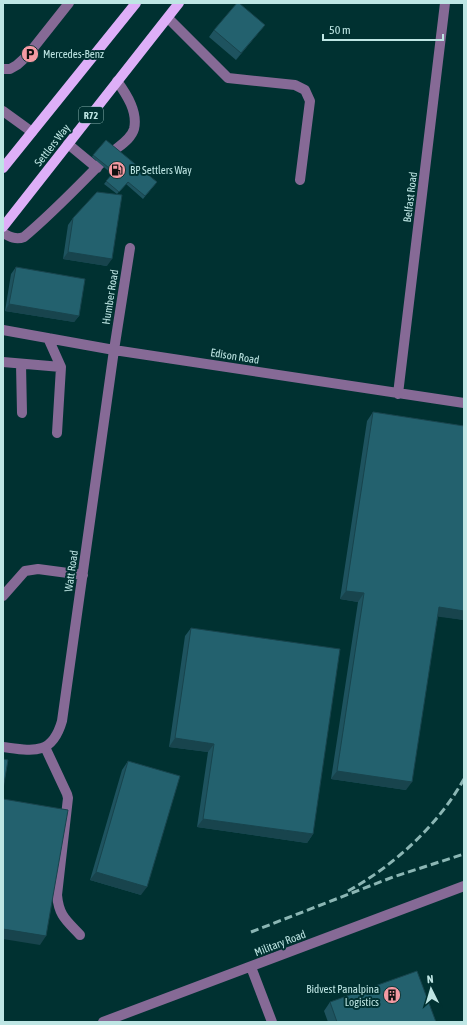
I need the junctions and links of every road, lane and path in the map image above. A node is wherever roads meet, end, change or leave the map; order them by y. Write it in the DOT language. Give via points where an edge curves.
graph roads {
  1 [pos="69,3"];
  2 [pos="136,3"];
  3 [pos="179,3"];
  4 [pos="445,3"];
  5 [pos="168,18"];
  6 [pos="3,69"];
  7 [pos="117,82"];
  8 [pos="3,111"];
  9 [pos="32,132"];
  10 [pos="68,144"];
  11 [pos="3,168"];
  12 [pos="97,168"];
  13 [pos="300,180"];
  14 [pos="3,227"];
  15 [pos="3,233"];
  16 [pos="130,248"];
  17 [pos="3,330"];
  18 [pos="48,338"];
  19 [pos="114,350"];
  20 [pos="3,362"];
  21 [pos="21,364"];
  22 [pos="61,367"];
  23 [pos="398,394"];
  24 [pos="464,403"];
  25 [pos="22,413"];
  26 [pos="57,433"];
  27 [pos="83,575"];
  28 [pos="3,596"];
  29 [pos="3,747"];
  30 [pos="45,747"];
  31 [pos="464,886"];
  32 [pos="80,935"];
  33 [pos="251,967"];
  34 [pos="124,1018"];
  35 [pos="103,1022"];
  36 [pos="272,1022"];
  1 -- 6 [label="street" via="17,66"];
  2 -- 9 [label="main road"];
  3 -- 5 [label="main road, Settlers Way / R72"];
  4 -- 23 [label="street, Belfast Road"];
  5 -- 7 [label="main road, Settlers Way / R72"];
  5 -- 13 [label="street" via="228,78 295,85 305,90 310,101"];
  7 -- 10 [label="main road, Settlers Way / R72"];
  7 -- 12 [label="street" via="130,103 135,120 133,131 129,138"];
  8 -- 9 [label="street"];
  9 -- 11 [label="main road"];
  10 -- 12 [label="street"];
  10 -- 14 [label="main road, Settlers Way / R72"];
  12 -- 15 [label="street" via="24,237 19,239"];
  16 -- 19 [label="street, Humber Road"];
  17 -- 18 [label="street, Edison Road"];
  18 -- 19 [label="street, Edison Road"];
  18 -- 22 [label="street"];
  19 -- 23 [label="street, Edison Road"];
  19 -- 27 [label="street, Watt Road"];
  20 -- 21 [label="street"];
  21 -- 22 [label="street"];
  21 -- 25 [label="street"];
  22 -- 26 [label="street"];
  23 -- 24 [label="street, Edison Road"];
  27 -- 28 [label="street" via="38,569 25,571"];
  27 -- 30 [label="street, Watt Road" via="62,721 55,740"];
  29 -- 30 [label="street" via="26,750"];
  30 -- 32 [label="street" via="68,798 56,895 60,913"];
  31 -- 33 [label="street, Military Road"];
  33 -- 34 [label="street, Military Road"];
  33 -- 36 [label="street"];
  34 -- 35 [label="street, Military Road"];
}
